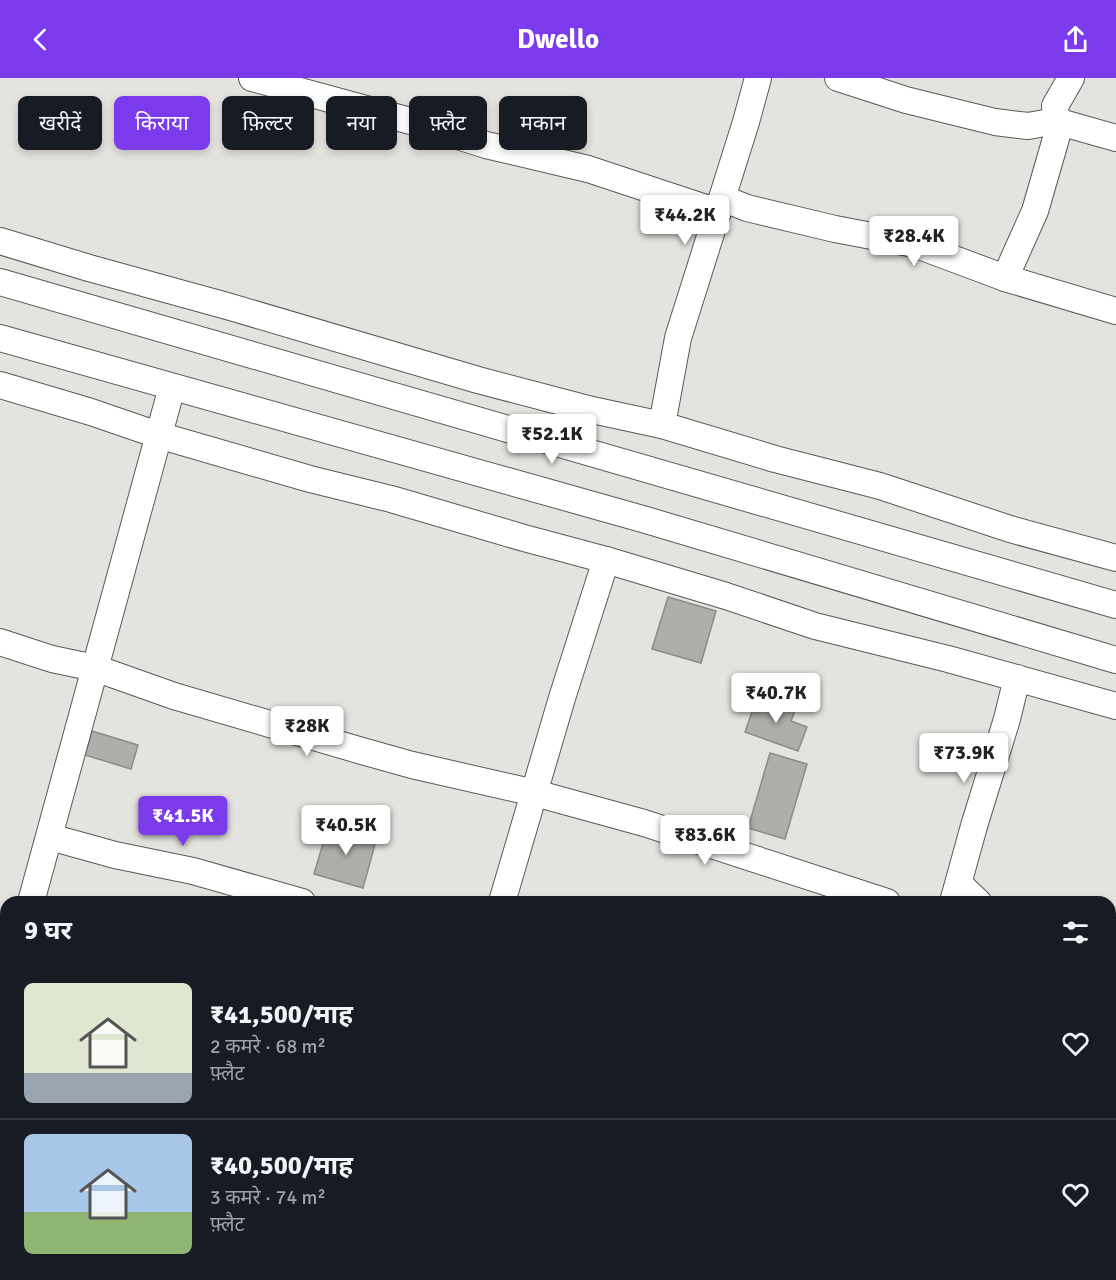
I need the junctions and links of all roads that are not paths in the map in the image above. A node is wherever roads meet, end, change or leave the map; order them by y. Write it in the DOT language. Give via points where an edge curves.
graph roads {
  1 [pos="252,78"];
  2 [pos="838,78"];
  3 [pos="1071,78"];
  4 [pos="763,82"];
  5 [pos="1056,121"];
  6 [pos="1116,138"];
  7 [pos="720,205"];
  8 [pos="0,241"];
  9 [pos="1005,278"];
  10 [pos="0,282"];
  11 [pos="1116,311"];
  12 [pos="0,338"];
  13 [pos="0,385"];
  14 [pos="172,387"];
  15 [pos="662,425"];
  16 [pos="158,435"];
  17 [pos="1116,558"];
  18 [pos="606,560"];
  19 [pos="1116,605"];
  20 [pos="0,642"];
  21 [pos="1116,660"];
  22 [pos="95,668"];
  23 [pos="1017,678"];
  24 [pos="1116,706"];
  25 [pos="535,793"];
  26 [pos="50,837"];
  27 [pos="956,893"];
  28 [pos="33,896"];
  29 [pos="281,896"];
  30 [pos="504,896"];
  31 [pos="869,896"];
  1 -- 7 [label="street" via="486,145"];
  2 -- 5 [label="street" via="995,122 1028,126"];
  3 -- 5 [label="street" via="1055,106"];
  4 -- 7 [label="street"];
  5 -- 6 [label="street"];
  5 -- 9 [label="street" via="1057,135 1035,211"];
  7 -- 9 [label="street" via="914,244"];
  7 -- 15 [label="street" via="678,338"];
  8 -- 15 [label="street" via="478,380"];
  9 -- 11 [label="street"];
  10 -- 19 [label="street"];
  12 -- 14 [label="street"];
  13 -- 16 [label="street"];
  14 -- 16 [label="street"];
  14 -- 21 [label="street" via="646,520"];
  15 -- 17 [label="street"];
  16 -- 18 [label="street"];
  16 -- 22 [label="street"];
  18 -- 23 [label="street" via="815,626"];
  18 -- 25 [label="street"];
  20 -- 22 [label="street"];
  22 -- 25 [label="street" via="174,696 372,754"];
  22 -- 26 [label="street"];
  23 -- 24 [label="street"];
  23 -- 27 [label="street"];
  25 -- 30 [label="street"];
  25 -- 31 [label="street" via="644,823"];
  26 -- 28 [label="street"];
  26 -- 29 [label="street"];
}
